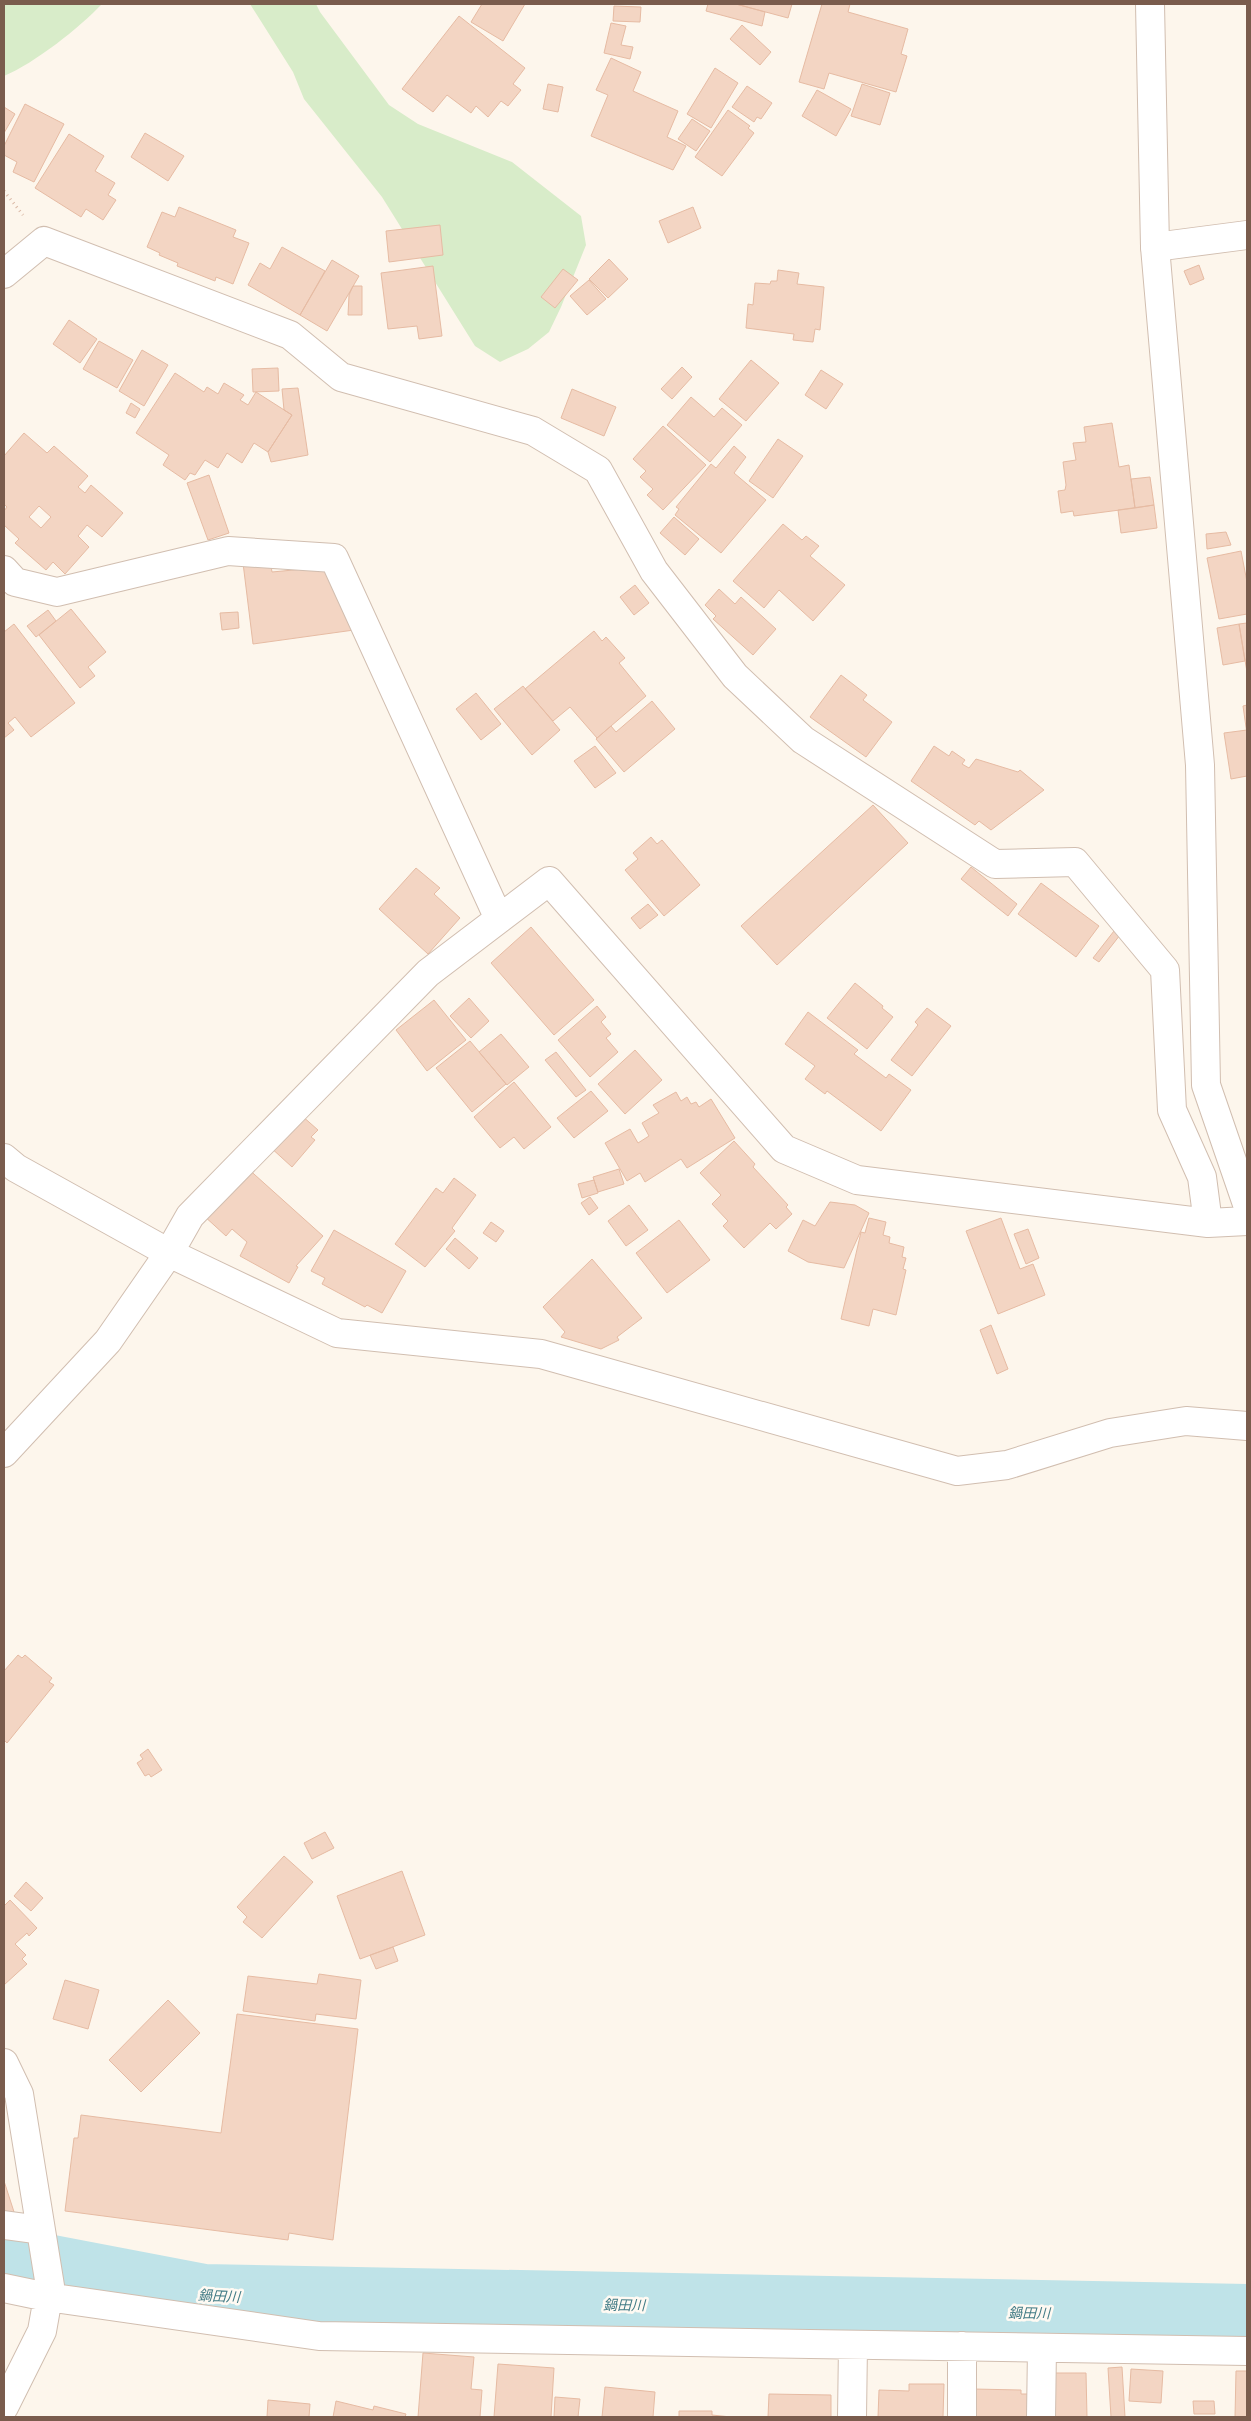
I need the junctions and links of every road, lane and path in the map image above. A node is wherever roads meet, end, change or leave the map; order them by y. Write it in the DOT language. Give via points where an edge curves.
graph roads {
  1 [pos="1150,4"];
  2 [pos="1247,235"];
  3 [pos="1155,247"];
  4 [pos="4,274"];
  5 [pos="4,570"];
  6 [pos="499,919"];
  7 [pos="4,1158"];
  8 [pos="1247,1204"];
  9 [pos="1247,1221"];
  10 [pos="1208,1223"];
  11 [pos="169,1253"];
  12 [pos="1247,1426"];
  13 [pos="4,1453"];
  14 [pos="4,2063"];
  15 [pos="4,2225"];
  16 [pos="41,2230"];
  17 [pos="4,2288"];
  18 [pos="49,2292"];
  19 [pos="854,2345"];
  20 [pos="962,2346"];
  21 [pos="1042,2348"];
  22 [pos="1247,2351"];
  23 [pos="4,2408"];
  24 [pos="852,2417"];
  25 [pos="962,2417"];
  26 [pos="1041,2417"];
  1 -- 3 [label="street"];
  2 -- 3 [label="street"];
  3 -- 8 [label="street" via="1200,765 1206,1086"];
  4 -- 10 [label="street" via="44,241 290,335 341,377 533,431 598,470 654,571 735,676 803,740 995,864 1075,862 1164,970 1172,1110 1202,1177"];
  5 -- 6 [label="street" via="15,582 57,592 228,551 334,558"];
  6 -- 10 [label="street" via="550,881 784,1148 857,1180"];
  6 -- 11 [label="street" via="428,973 190,1216"];
  7 -- 11 [label="street" via="16,1168"];
  9 -- 10 [label="street"];
  11 -- 12 [label="street" via="337,1333 541,1354 957,1471 1007,1465 1110,1433 1186,1421"];
  11 -- 13 [label="street" via="108,1341"];
  14 -- 16 [label="street" via="19,2094"];
  15 -- 16 [label="street"];
  16 -- 18 [label="street"];
  17 -- 18 [label="street"];
  18 -- 19 [label="street" via="319,2336"];
  18 -- 23 [label="street" via="42,2330"];
  19 -- 20 [label="street"];
  19 -- 24 [label="street"];
  20 -- 21 [label="street"];
  20 -- 25 [label="street"];
  21 -- 22 [label="street"];
  21 -- 26 [label="street"];
}
